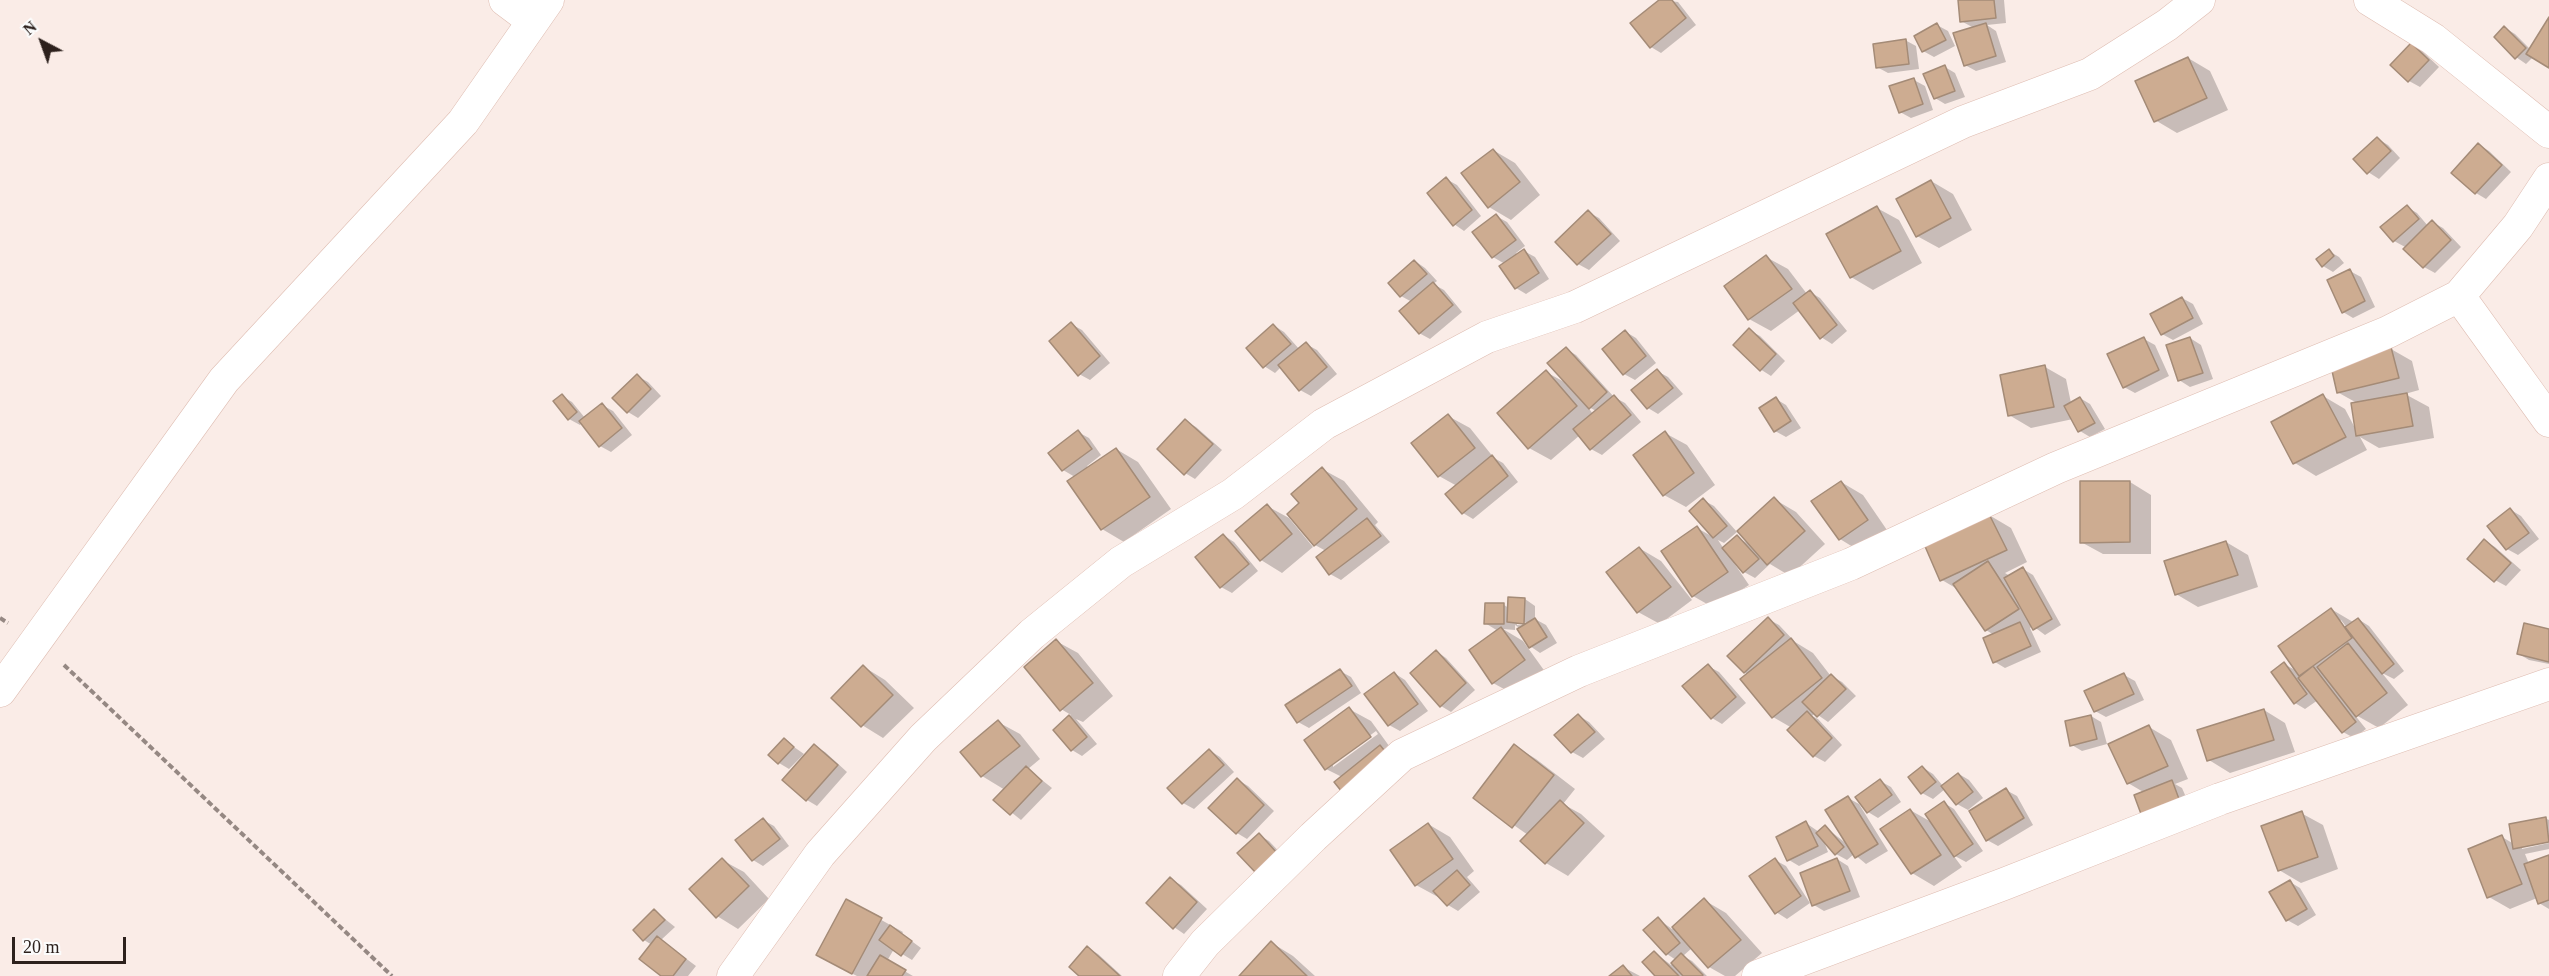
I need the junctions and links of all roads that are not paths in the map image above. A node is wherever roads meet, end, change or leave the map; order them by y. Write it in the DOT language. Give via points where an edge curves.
graph roads {
  1 [pos="505,0"];
  2 [pos="2199,0"];
  3 [pos="2370,0"];
  4 [pos="540,11"];
  5 [pos="2549,132"];
  6 [pos="2549,179"];
  7 [pos="2459,296"];
  8 [pos="2549,421"];
  9 [pos="2549,684"];
  10 [pos="0,691"];
  11 [pos="733,976"];
  12 [pos="1179,976"];
  13 [pos="1758,976"];
  1 -- 4 [label="street"];
  2 -- 11 [label="street" via="2090,74 1963,122 1575,307 1487,337 1324,424 1233,494 1121,562 1032,634 923,738 820,854"];
  3 -- 5 [label="street" via="2433,39"];
  4 -- 10 [label="street" via="463,122 225,380"];
  6 -- 7 [label="street" via="2518,226"];
  7 -- 8 [label="street"];
  7 -- 12 [label="street" via="2388,332 2056,468 1851,564 1579,671 1402,755 1205,943"];
  9 -- 13 [label="street" via="2220,799"];
}
